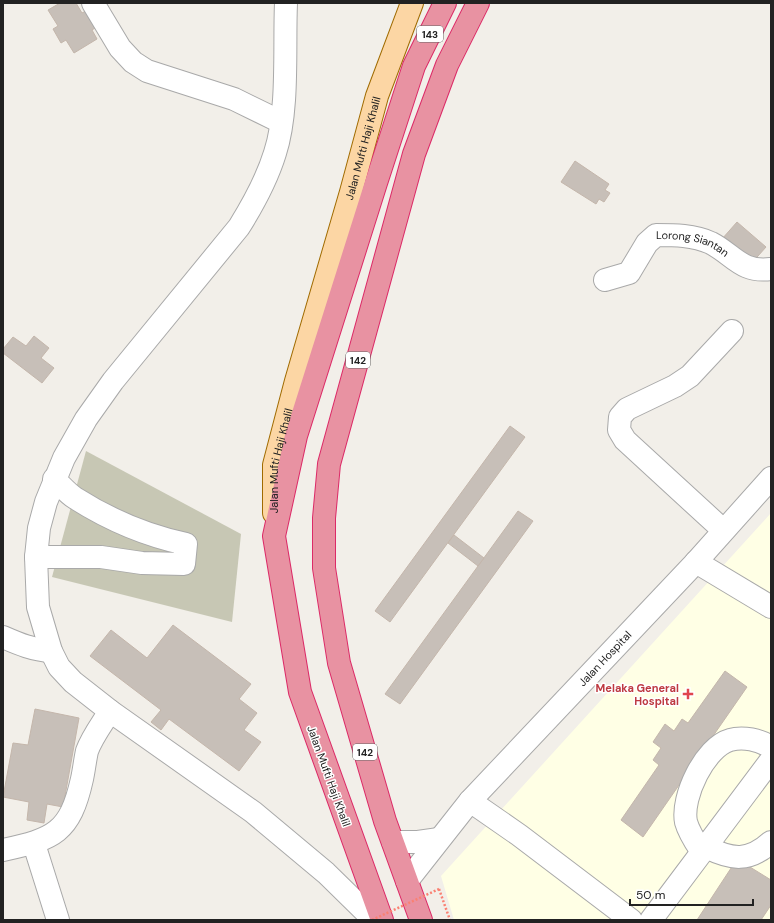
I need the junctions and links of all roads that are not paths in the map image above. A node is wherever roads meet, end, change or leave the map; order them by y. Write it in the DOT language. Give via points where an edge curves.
graph roads {
  1 [pos="93,3"];
  2 [pos="286,3"];
  3 [pos="412,3"];
  4 [pos="433,3"];
  5 [pos="445,3"];
  6 [pos="478,3"];
  7 [pos="447,65"];
  8 [pos="414,66"];
  9 [pos="281,122"];
  10 [pos="771,269"];
  11 [pos="606,280"];
  12 [pos="732,331"];
  13 [pos="771,478"];
  14 [pos="54,479"];
  15 [pos="723,530"];
  16 [pos="274,536"];
  17 [pos="36,557"];
  18 [pos="696,562"];
  19 [pos="771,608"];
  20 [pos="3,637"];
  21 [pos="51,651"];
  22 [pos="110,711"];
  23 [pos="771,747"];
  24 [pos="771,760"];
  25 [pos="470,801"];
  26 [pos="439,840"];
  27 [pos="393,842"];
  28 [pos="771,842"];
  29 [pos="34,844"];
  30 [pos="3,850"];
  31 [pos="704,850"];
  32 [pos="406,881"];
  33 [pos="58,920"];
  34 [pos="373,920"];
  35 [pos="382,920"];
  36 [pos="422,920"];
  37 [pos="631,920"];
  38 [pos="651,920"];
  1 -- 9 [label="street" via="120,48 133,62 147,71 234,99"];
  2 -- 9 [label="street"];
  3 -- 16 [label="main road, Jalan Mufti Haji Khalil" via="377,96 274,465"];
  4 -- 8 [label="main road"];
  5 -- 8 [label="highway, 143"];
  6 -- 7 [label="highway, 143"];
  7 -- 27 [label="highway, 142" via="414,154 333,449 329,464 324,518 324,568 339,662"];
  8 -- 16 [label="highway" via="296,436"];
  9 -- 14 [label="street" via="276,151 254,203 239,227 108,387 76,436"];
  10 -- 11 [label="street, Lorong Siantan" via="749,268 736,262 711,243 691,237 656,235 647,243 629,273"];
  12 -- 15 [label="street" via="690,376 627,409 620,418 620,430 625,440"];
  13 -- 15 [label="street, Jalan Hospital"];
  14 -- 17 [label="street" via="40,528"];
  14 -- 17 [label="street" via="74,497 106,515 144,532 186,544 184,564 142,564 101,557"];
  15 -- 18 [label="street, Jalan Hospital"];
  16 -- 35 [label="highway, Jalan Mufti Haji Khalil" via="300,692"];
  17 -- 21 [label="street" via="38,607"];
  18 -- 19 [label="street"];
  18 -- 25 [label="street, Jalan Hospital"];
  20 -- 21 [label="street" via="20,645"];
  21 -- 22 [label="street" via="59,667 73,682"];
  22 -- 29 [label="street" via="87,751 77,800 69,818 56,832"];
  22 -- 34 [label="street" via="253,812 326,873"];
  23 -- 31 [label="street" via="745,738 729,740 710,756 694,779 685,808 686,822 693,839"];
  24 -- 31 [label="street"];
  25 -- 26 [label="street, Jalan Hospital"];
  25 -- 37 [label="street"];
  26 -- 27 [label="street"];
  26 -- 32 [label="street, Jalan Hospital"];
  27 -- 32 [label="highway, 142"];
  28 -- 31 [label="street" via="763,849 744,857 724,856"];
  29 -- 30 [label="street"];
  29 -- 33 [label="street"];
  31 -- 38 [label="street"];
  32 -- 36 [label="highway, 142"];
}
